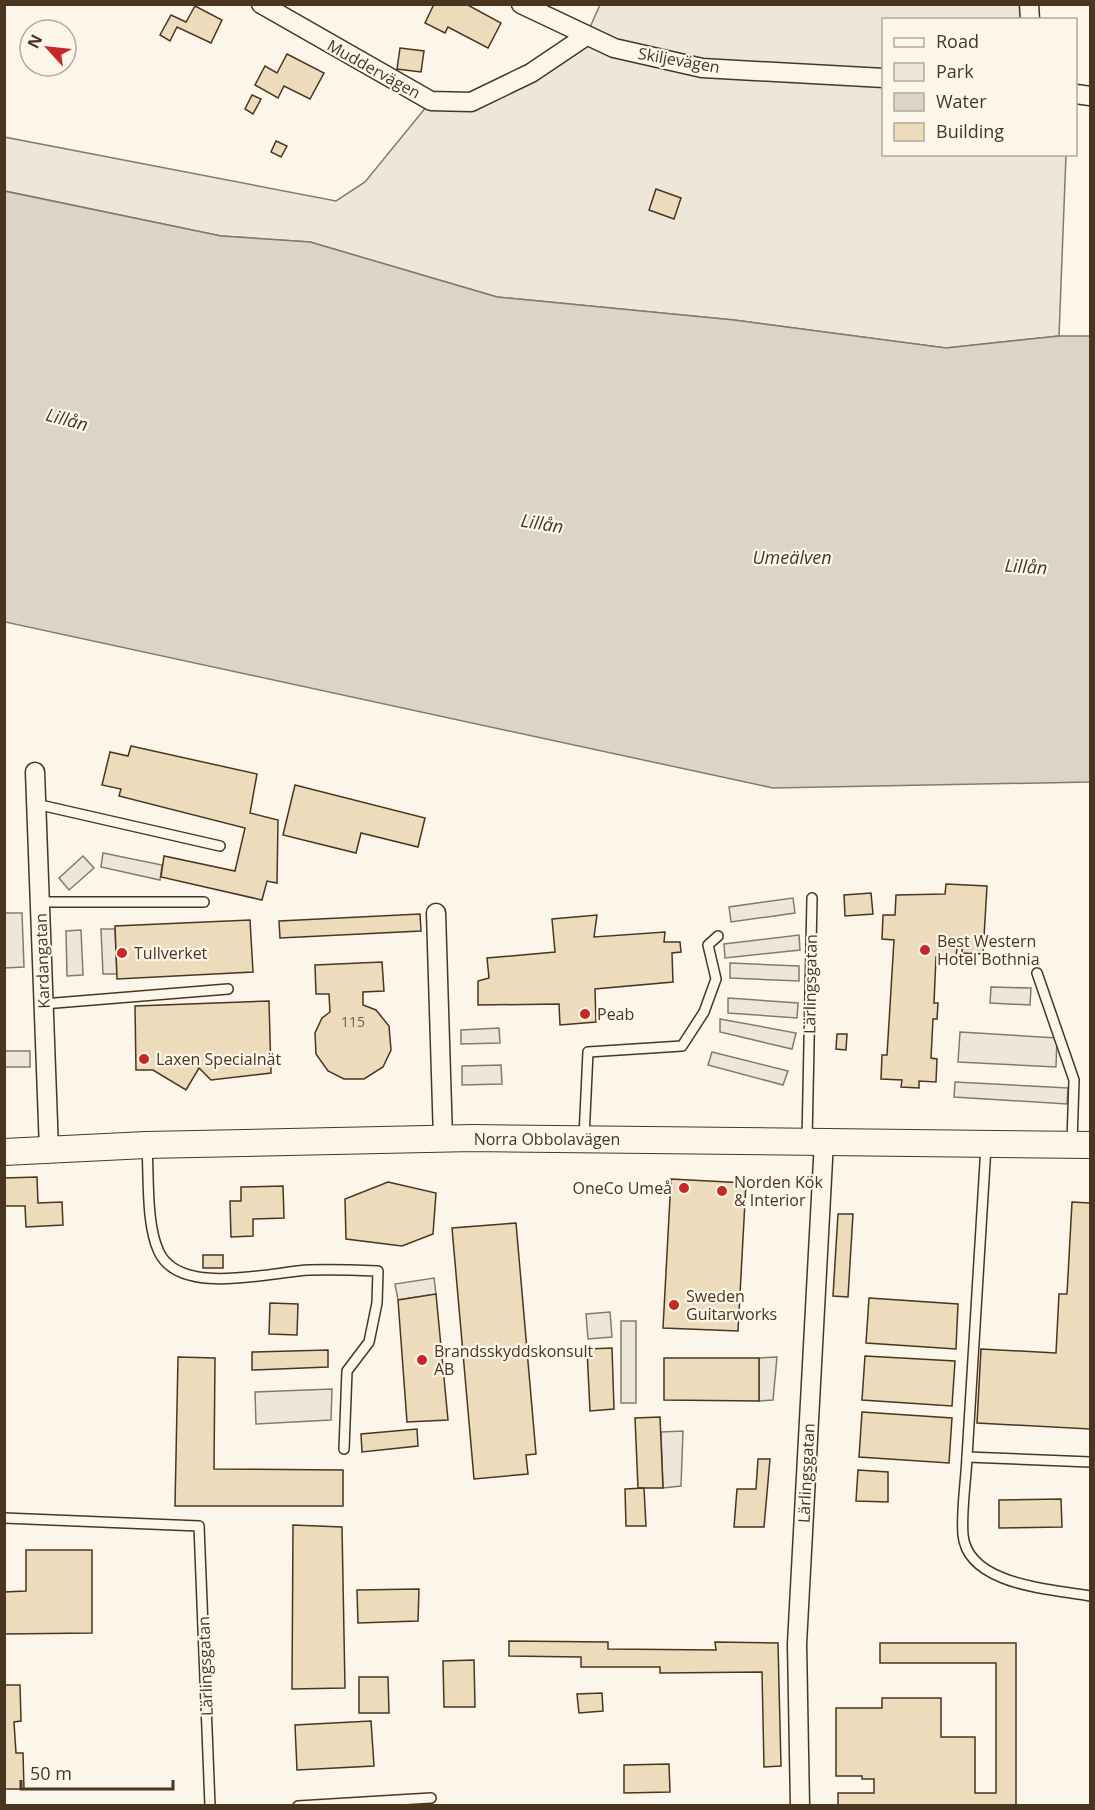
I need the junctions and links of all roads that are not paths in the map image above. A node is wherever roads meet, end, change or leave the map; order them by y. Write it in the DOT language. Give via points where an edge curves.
graph roads {
  1 [pos="261,4"];
  2 [pos="521,4"];
  3 [pos="586,36"];
  4 [pos="882,78"];
  5 [pos="35,772"];
  6 [pos="36,804"];
  7 [pos="220,846"];
  8 [pos="812,898"];
  9 [pos="40,902"];
  10 [pos="204,902"];
  11 [pos="436,913"];
  12 [pos="718,936"];
  13 [pos="1037,973"];
  14 [pos="228,989"];
  15 [pos="43,1004"];
  16 [pos="443,1139"];
  17 [pos="584,1139"];
  18 [pos="815,1141"];
  19 [pos="987,1143"];
  20 [pos="147,1145"];
  21 [pos="1081,1145"];
  22 [pos="49,1150"];
  23 [pos="4,1152"];
  24 [pos="344,1449"];
  25 [pos="967,1457"];
  26 [pos="1090,1462"];
  27 [pos="4,1518"];
  28 [pos="1090,1596"];
  29 [pos="431,1798"];
  30 [pos="210,1806"];
  31 [pos="298,1806"];
  32 [pos="800,1806"];
  1 -- 3 [label="street, Muddervägen" via="431,101 471,102 531,73"];
  2 -- 3 [label="street, Skiljevägen"];
  3 -- 4 [label="street, Skiljevägen" via="614,48 702,68"];
  5 -- 6 [label="street, Kardangatan"];
  6 -- 7 [label="lane"];
  6 -- 9 [label="street, Kardangatan"];
  8 -- 18 [label="lane, Lärlingsgatan"];
  9 -- 10 [label="lane"];
  9 -- 15 [label="street, Kardangatan"];
  11 -- 16 [label="street"];
  12 -- 17 [label="lane" via="708,945 716,979 704,1012 682,1046 588,1052"];
  13 -- 21 [label="lane" via="1074,1080"];
  14 -- 15 [label="lane"];
  15 -- 22 [label="street, Kardangatan"];
  16 -- 17 [label="street, Norra Obbolavägen"];
  16 -- 20 [label="street, Norra Obbolavägen"];
  17 -- 18 [label="street, Norra Obbolavägen"];
  18 -- 19 [label="street, Norra Obbolavägen"];
  18 -- 32 [label="street, Lärlingsgatan" via="797,1644"];
  19 -- 21 [label="street, Norra Obbolavägen"];
  19 -- 25 [label="lane"];
  20 -- 22 [label="street, Norra Obbolavägen"];
  20 -- 24 [label="lane" via="151,1219 159,1253 178,1272 214,1280 309,1270 378,1271 369,1342 347,1371"];
  22 -- 23 [label="street, Norra Obbolavägen"];
  25 -- 26 [label="lane"];
  25 -- 28 [label="lane" via="963,1537 975,1560 1006,1581"];
  27 -- 30 [label="lane, Lärlingsgatan" via="199,1526"];
  29 -- 31 [label="lane"];
}
